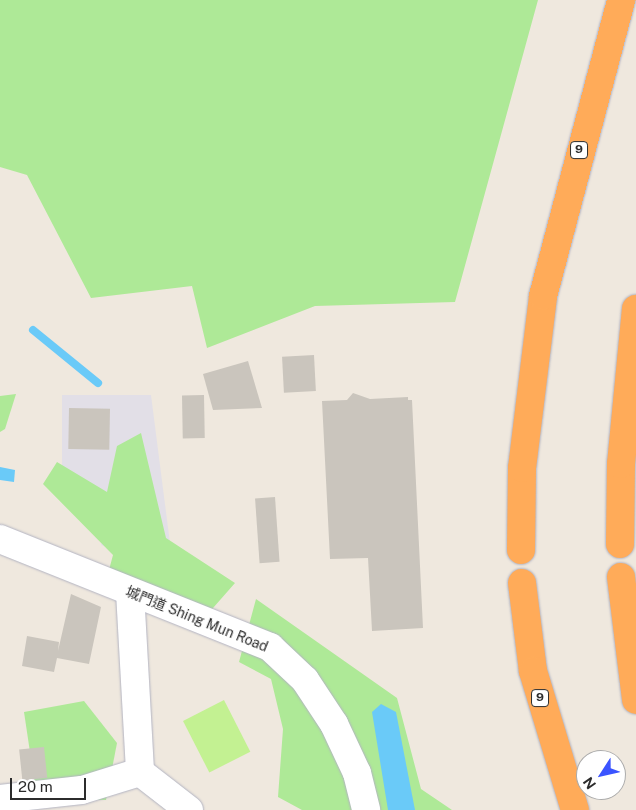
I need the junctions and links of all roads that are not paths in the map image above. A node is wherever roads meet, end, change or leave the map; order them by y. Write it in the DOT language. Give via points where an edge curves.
graph roads {
  1 [pos="621,0"];
  2 [pos="636,309"];
  3 [pos="0,539"];
  4 [pos="620,544"];
  5 [pos="521,550"];
  6 [pos="621,577"];
  7 [pos="522,583"];
  8 [pos="130,592"];
  9 [pos="636,700"];
  10 [pos="140,772"];
  11 [pos="0,799"];
  12 [pos="190,810"];
  13 [pos="366,810"];
  14 [pos="575,810"];
  1 -- 5 [label="highway, 9" via="543,296 522,468"];
  2 -- 4 [label="highway" via="621,464"];
  3 -- 8 [label="street, 城門道 Shing Mun Road"];
  6 -- 9 [label="highway"];
  7 -- 14 [label="highway, 9" via="533,671"];
  8 -- 10 [label="street"];
  8 -- 13 [label="street, 城門道 Shing Mun Road" via="224,626 270,647 286,660 305,680 347,748 358,773"];
  10 -- 11 [label="street" via="82,790"];
  10 -- 12 [label="street"];
}
